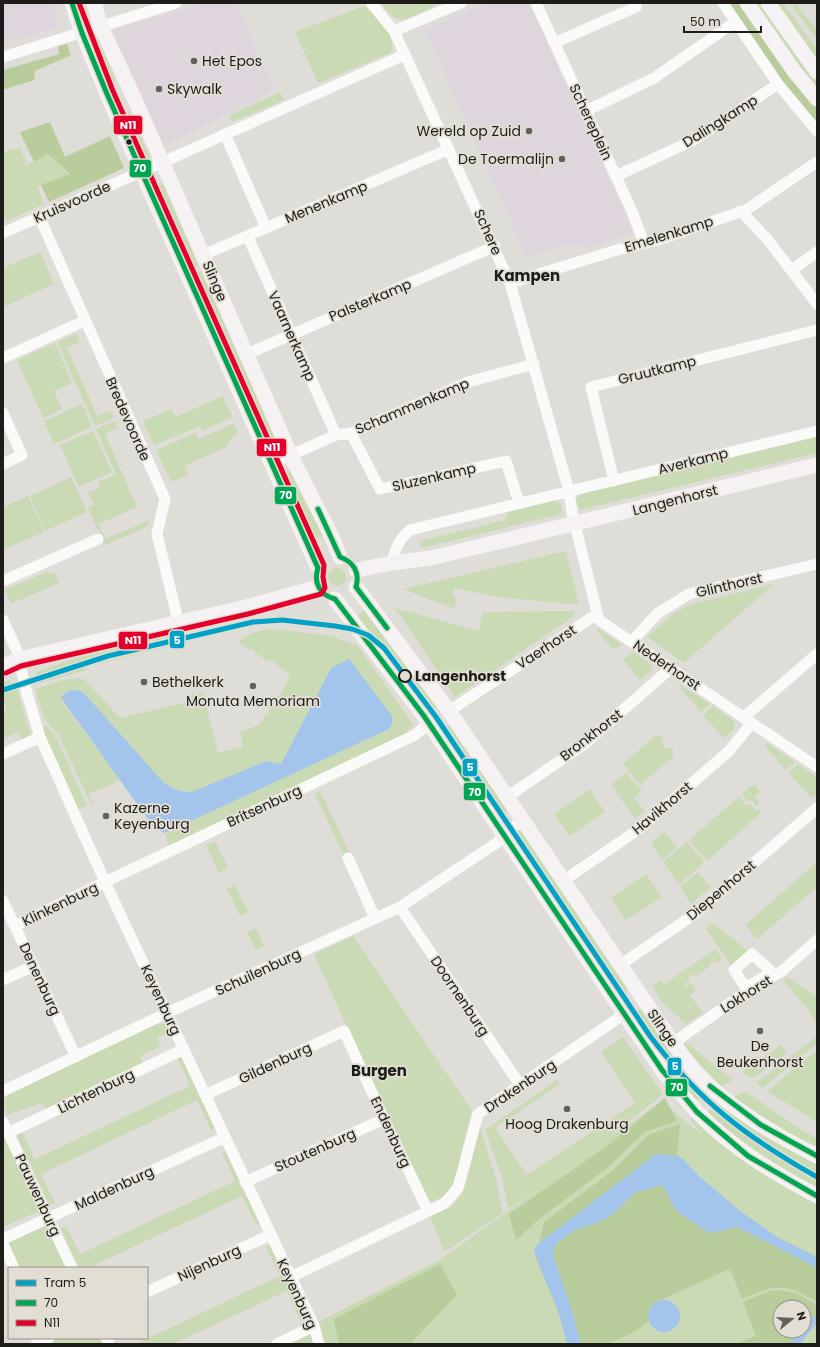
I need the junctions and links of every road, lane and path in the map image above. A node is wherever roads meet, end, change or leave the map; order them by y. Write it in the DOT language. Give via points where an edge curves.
graph roads {
  1 [pos="72,3"];
  2 [pos="94,3"];
  3 [pos="176,3"];
  4 [pos="371,3"];
  5 [pos="461,3"];
  6 [pos="536,3"];
  7 [pos="723,3"];
  8 [pos="747,3"];
  9 [pos="768,3"];
  10 [pos="636,7"];
  11 [pos="145,8"];
  12 [pos="735,22"];
  13 [pos="101,27"];
  14 [pos="394,31"];
  15 [pos="82,33"];
  16 [pos="554,43"];
  17 [pos="404,54"];
  18 [pos="3,58"];
  19 [pos="817,72"];
  20 [pos="778,84"];
  21 [pos="817,99"];
  22 [pos="586,111"];
  23 [pos="817,132"];
  24 [pos="225,134"];
  25 [pos="449,149"];
  26 [pos="162,162"];
  27 [pos="817,162"];
  28 [pos="141,172"];
  29 [pos="616,176"];
  30 [pos="741,211"];
  31 [pos="39,216"];
  32 [pos="266,228"];
  33 [pos="3,233"];
  34 [pos="248,237"];
  35 [pos="644,243"];
  36 [pos="495,246"];
  37 [pos="817,252"];
  38 [pos="204,255"];
  39 [pos="792,270"];
  40 [pos="510,283"];
  41 [pos="817,304"];
  42 [pos="84,321"];
  43 [pos="817,330"];
  44 [pos="292,334"];
  45 [pos="246,354"];
  46 [pos="3,358"];
  47 [pos="534,364"];
  48 [pos="3,413"];
  49 [pos="817,431"];
  50 [pos="351,433"];
  51 [pos="336,435"];
  52 [pos="291,456"];
  53 [pos="3,464"];
  54 [pos="271,464"];
  55 [pos="817,465"];
  56 [pos="614,481"];
  57 [pos="569,491"];
  58 [pos="519,503"];
  59 [pos="575,524"];
  60 [pos="98,539"];
  61 [pos="394,556"];
  62 [pos="340,557"];
  63 [pos="817,564"];
  64 [pos="318,568"];
  65 [pos="356,570"];
  66 [pos="3,581"];
  67 [pos="318,587"];
  68 [pos="356,587"];
  69 [pos="335,599"];
  70 [pos="597,614"];
  71 [pos="3,620"];
  72 [pos="176,627"];
  73 [pos="632,641"];
  74 [pos="817,654"];
  75 [pos="18,655"];
  76 [pos="3,666"];
  77 [pos="671,668"];
  78 [pos="452,709"];
  79 [pos="748,720"];
  80 [pos="426,728"];
  81 [pos="40,737"];
  82 [pos="3,754"];
  83 [pos="815,762"];
  84 [pos="507,797"];
  85 [pos="817,808"];
  86 [pos="523,820"];
  87 [pos="503,835"];
  88 [pos="348,858"];
  89 [pos="563,881"];
  90 [pos="105,882"];
  91 [pos="3,901"];
  92 [pos="400,907"];
  93 [pos="375,918"];
  94 [pos="15,926"];
  95 [pos="817,940"];
  96 [pos="620,965"];
  97 [pos="33,966"];
  98 [pos="3,980"];
  99 [pos="644,999"];
  100 [pos="623,1013"];
  101 [pos="167,1014"];
  102 [pos="344,1031"];
  103 [pos="673,1043"];
  104 [pos="184,1049"];
  105 [pos="76,1057"];
  106 [pos="520,1085"];
  107 [pos="3,1091"];
  108 [pos="205,1095"];
  109 [pos="384,1119"];
  110 [pos="3,1122"];
  111 [pos="8,1134"];
  112 [pos="225,1137"];
  113 [pos="817,1156"];
  114 [pos="246,1182"];
  115 [pos="817,1196"];
  116 [pos="428,1211"];
  117 [pos="48,1218"];
  118 [pos="270,1235"];
  119 [pos="3,1239"];
  120 [pos="3,1244"];
  121 [pos="14,1267"];
  122 [pos="72,1267"];
  123 [pos="291,1277"];
  124 [pos="148,1292"];
  125 [pos="314,1326"];
  126 [pos="48,1340"];
  127 [pos="36,1344"];
  128 [pos="277,1344"];
  129 [pos="319,1344"];
  1 -- 15 [label="main road, Slinge"];
  2 -- 13 [label="main road, Slinge"];
  3 -- 11 [label="street"];
  4 -- 14 [label="street, Schere"];
  5 -- 14 [label="street"];
  6 -- 16 [label="street, Schereplein"];
  7 -- 12 [label="street"];
  8 -- 21 [label="main road" via="794,71"];
  9 -- 19 [label="main road"];
  10 -- 16 [label="street"];
  11 -- 13 [label="street"];
  12 -- 20 [label="street"];
  12 -- 22 [label="street" via="654,78"];
  13 -- 15 [label="street"];
  13 -- 26 [label="main road, Slinge"];
  14 -- 17 [label="street, Schere"];
  15 -- 18 [label="street"];
  15 -- 28 [label="main road, Slinge"];
  16 -- 22 [label="street, Schereplein"];
  17 -- 24 [label="street, Kruisvoorde"];
  17 -- 25 [label="street, Schere"];
  20 -- 23 [label="street"];
  20 -- 29 [label="street, Dalingkamp" via="694,140"];
  22 -- 29 [label="street, Schereplein"];
  24 -- 26 [label="street, Kruisvoorde"];
  24 -- 32 [label="street"];
  25 -- 32 [label="street, Menenkamp"];
  25 -- 36 [label="street, Schere"];
  26 -- 28 [label="street, Kruisvoorde"];
  26 -- 38 [label="main road, Slinge"];
  27 -- 30 [label="street, Emelenkamp"];
  28 -- 31 [label="street, Kruisvoorde"];
  28 -- 54 [label="main road, Slinge"];
  29 -- 35 [label="street, Schereplein"];
  30 -- 35 [label="street, Emelenkamp"];
  30 -- 39 [label="street"];
  31 -- 33 [label="street, Kruisvoorde"];
  31 -- 42 [label="street, Bredevoorde"];
  32 -- 34 [label="street, Menenkamp"];
  34 -- 38 [label="street, Menenkamp"];
  34 -- 44 [label="street, Vaarnerkamp"];
  35 -- 40 [label="street, Emelenkamp"];
  36 -- 40 [label="street, Schere"];
  36 -- 44 [label="street, Palsterkamp"];
  37 -- 39 [label="street"];
  38 -- 45 [label="main road, Slinge"];
  39 -- 41 [label="street"];
  40 -- 47 [label="street, Schere"];
  42 -- 46 [label="street"];
  42 -- 72 [label="street, Bredevoorde" via="165,499 157,534 176,612"];
  43 -- 56 [label="street, Gruutkamp" via="591,387"];
  44 -- 45 [label="street, Palsterkamp"];
  44 -- 51 [label="street, Vaarnerkamp"];
  45 -- 52 [label="main road, Slinge"];
  47 -- 50 [label="street, Schammenkamp" via="468,382"];
  47 -- 57 [label="street, Schere"];
  48 -- 53 [label="street" via="22,455"];
  49 -- 56 [label="street, Averkamp"];
  50 -- 51 [label="street, Schammenkamp"];
  50 -- 58 [label="street, Sluzenkamp" via="380,489 506,461"];
  51 -- 52 [label="street, Schammenkamp"];
  52 -- 54 [label="street, Schammenkamp"];
  52 -- 62 [label="main road, Slinge"];
  54 -- 64 [label="main road, Slinge"];
  55 -- 59 [label="main road, Langenhorst"];
  56 -- 57 [label="street, Averkamp"];
  57 -- 58 [label="street"];
  57 -- 59 [label="street, Schere"];
  58 -- 61 [label="street" via="410,530 402,537"];
  59 -- 61 [label="main road, Langenhorst" via="431,558"];
  59 -- 70 [label="street"];
  60 -- 66 [label="street"];
  61 -- 65 [label="main road, Langenhorst"];
  62 -- 64 [label="main road" via="329,558"];
  62 -- 65 [label="main road" via="350,561"];
  63 -- 73 [label="street, Glinthorst" via="689,594 658,613"];
  64 -- 67 [label="main road"];
  65 -- 68 [label="main road"];
  67 -- 69 [label="main road" via="325,595"];
  67 -- 72 [label="main road"];
  68 -- 69 [label="main road" via="349,595"];
  68 -- 78 [label="main road, Slinge"];
  69 -- 80 [label="main road, Slinge"];
  70 -- 73 [label="street, Nederhorst" via="599,620"];
  70 -- 78 [label="street, Vaerhorst"];
  71 -- 75 [label="street, Keyenburg"];
  72 -- 75 [label="main road"];
  73 -- 77 [label="street, Nederhorst"];
  74 -- 79 [label="street, Havikhorst"];
  75 -- 76 [label="main road"];
  75 -- 81 [label="street, Keyenburg"];
  77 -- 79 [label="street, Nederhorst"];
  77 -- 84 [label="street, Bronkhorst" via="582,745"];
  78 -- 84 [label="main road, Slinge"];
  79 -- 83 [label="street, Nederhorst"];
  79 -- 89 [label="street, Havikhorst" via="728,752 639,829"];
  80 -- 87 [label="main road, Slinge"];
  80 -- 90 [label="street, Britsenburg"];
  81 -- 82 [label="street"];
  81 -- 90 [label="street, Keyenburg"];
  84 -- 86 [label="main road, Slinge"];
  85 -- 96 [label="street, Diepenhorst" via="695,914"];
  86 -- 87 [label="street"];
  86 -- 89 [label="main road, Slinge"];
  87 -- 92 [label="street, Schuilenburg" via="498,842"];
  87 -- 100 [label="main road, Slinge"];
  88 -- 93 [label="street"];
  89 -- 96 [label="main road, Slinge"];
  90 -- 94 [label="street, Klinkenburg"];
  90 -- 101 [label="street, Keyenburg"];
  91 -- 94 [label="street, Denenburg"];
  92 -- 93 [label="street, Schuilenburg"];
  92 -- 106 [label="street, Doornenburg"];
  93 -- 101 [label="street, Schuilenburg"];
  94 -- 97 [label="street, Denenburg"];
  95 -- 103 [label="street, Lokhorst" via="782,971 746,992"];
  96 -- 99 [label="main road, Slinge"];
  97 -- 98 [label="street"];
  97 -- 105 [label="street, Denenburg"];
  99 -- 100 [label="main road, Slinge"];
  99 -- 103 [label="main road, Slinge"];
  100 -- 106 [label="street, Drakenburg"];
  100 -- 115 [label="main road, Slinge" via="662,1070 697,1112 748,1156"];
  101 -- 104 [label="street, Keyenburg"];
  101 -- 105 [label="street, Schuilenburg"];
  102 -- 108 [label="street, Gildenburg"];
  102 -- 109 [label="street, Endenburg"];
  103 -- 113 [label="main road, Slinge" via="698,1074 723,1098 755,1122"];
  104 -- 108 [label="street, Keyenburg"];
  104 -- 111 [label="street, Lichtenburg"];
  105 -- 107 [label="street, Schuilenburg"];
  106 -- 116 [label="street, Drakenburg" via="478,1114 458,1188 445,1203"];
  108 -- 112 [label="street, Keyenburg"];
  109 -- 114 [label="street, Stoutenburg"];
  109 -- 116 [label="street, Endenburg"];
  110 -- 111 [label="street, Pauwenburg"];
  111 -- 117 [label="street, Pauwenburg"];
  112 -- 114 [label="street, Keyenburg"];
  112 -- 117 [label="street, Maldenburg"];
  114 -- 118 [label="street, Keyenburg"];
  116 -- 123 [label="street, Drakenburg"];
  117 -- 119 [label="street, Maldenburg"];
  117 -- 122 [label="street, Pauwenburg"];
  118 -- 123 [label="street, Keyenburg"];
  118 -- 124 [label="street, Nijenburg"];
  120 -- 121 [label="street"];
  123 -- 125 [label="street, Keyenburg"];
  125 -- 128 [label="street"];
  125 -- 129 [label="street, Keyenburg"];
  126 -- 127 [label="street"];
}
